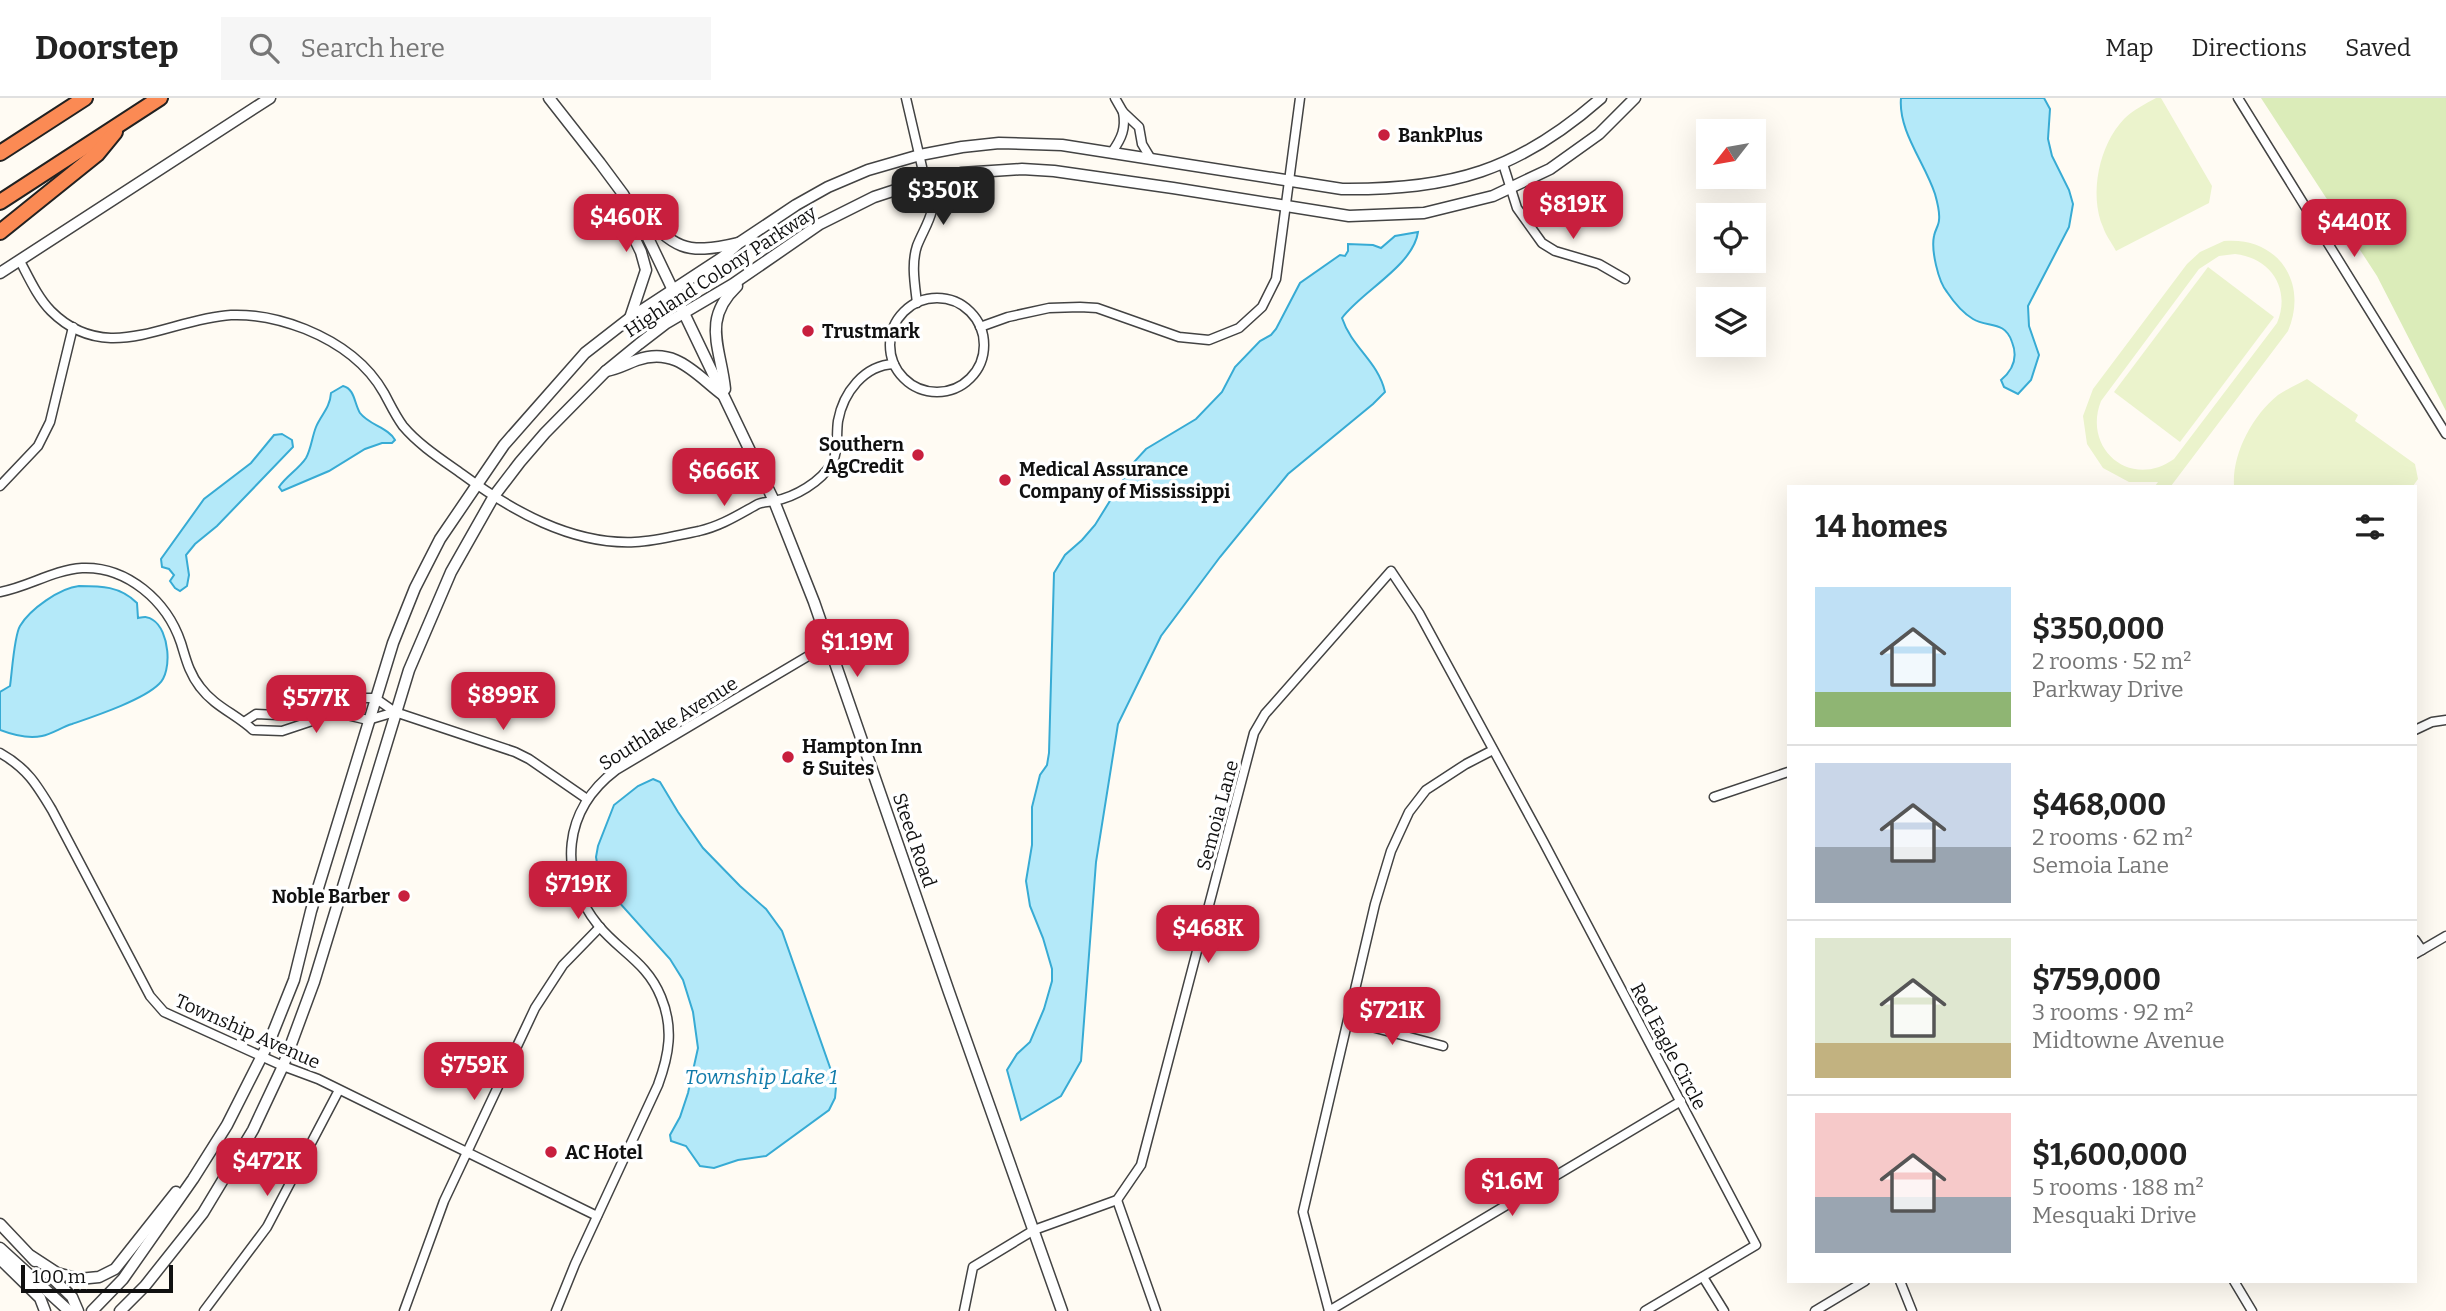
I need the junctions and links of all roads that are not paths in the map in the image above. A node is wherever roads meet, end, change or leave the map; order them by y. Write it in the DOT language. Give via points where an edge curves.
graph roads {
  1 [pos="85,98"];
  2 [pos="160,98"];
  3 [pos="270,98"];
  4 [pos="549,98"];
  5 [pos="906,98"];
  6 [pos="1115,98"];
  7 [pos="1300,98"];
  8 [pos="1601,98"];
  9 [pos="1635,98"];
  10 [pos="2238,98"];
  11 [pos="1123,111"];
  12 [pos="124,122"];
  13 [pos="1112,152"];
  14 [pos="0,153"];
  15 [pos="920,155"];
  16 [pos="1151,159"];
  17 [pos="1503,164"];
  18 [pos="926,180"];
  19 [pos="1288,180"];
  20 [pos="1511,188"];
  21 [pos="623,194"];
  22 [pos="0,202"];
  23 [pos="1287,208"];
  24 [pos="0,232"];
  25 [pos="738,243"];
  26 [pos="20,261"];
  27 [pos="754,271"];
  28 [pos="0,273"];
  29 [pos="1625,279"];
  30 [pos="673,288"];
  31 [pos="917,303"];
  32 [pos="685,314"];
  33 [pos="630,318"];
  34 [pos="73,327"];
  35 [pos="981,327"];
  36 [pos="894,364"];
  37 [pos="606,371"];
  38 [pos="726,396"];
  39 [pos="2446,434"];
  40 [pos="475,484"];
  41 [pos="0,486"];
  42 [pos="494,496"];
  43 [pos="774,501"];
  44 [pos="0,592"];
  45 [pos="1419,614"];
  46 [pos="829,646"];
  47 [pos="375,698"];
  48 [pos="395,712"];
  49 [pos="368,720"];
  50 [pos="2446,720"];
  51 [pos="244,722"];
  52 [pos="2417,729"];
  53 [pos="1493,750"];
  54 [pos="0,753"];
  55 [pos="1787,772"];
  56 [pos="1714,797"];
  57 [pos="587,799"];
  58 [pos="600,927"];
  59 [pos="2446,936"];
  60 [pos="2418,952"];
  61 [pos="1349,1021"];
  62 [pos="1443,1046"];
  63 [pos="260,1055"];
  64 [pos="283,1066"];
  65 [pos="339,1090"];
  66 [pos="1681,1101"];
  67 [pos="465,1151"];
  68 [pos="193,1179"];
  69 [pos="1117,1200"];
  70 [pos="597,1216"];
  71 [pos="0,1224"];
  72 [pos="1034,1230"];
  73 [pos="0,1248"];
  74 [pos="31,1256"];
  75 [pos="0,1259"];
  76 [pos="1703,1277"];
  77 [pos="1862,1283"];
  78 [pos="1901,1283"];
  79 [pos="2235,1283"];
  80 [pos="45,1311"];
  81 [pos="69,1311"];
  82 [pos="78,1311"];
  83 [pos="92,1311"];
  84 [pos="120,1311"];
  85 [pos="204,1311"];
  86 [pos="404,1311"];
  87 [pos="556,1311"];
  88 [pos="964,1311"];
  89 [pos="1062,1311"];
  90 [pos="1156,1311"];
  91 [pos="1329,1311"];
  92 [pos="1646,1311"];
  93 [pos="1724,1311"];
  94 [pos="1815,1311"];
  95 [pos="1912,1311"];
  96 [pos="2252,1311"];
  1 -- 14 [label="highway"];
  2 -- 12 [label="highway"];
  3 -- 26 [label="street"];
  4 -- 21 [label="street, Steed Road"];
  5 -- 15 [label="street"];
  6 -- 11 [label="street"];
  7 -- 19 [label="street"];
  8 -- 17 [label="street, Highland Colony Parkway" via="1552,138"];
  9 -- 20 [label="street, Highland Colony Parkway" via="1589,141 1550,169"];
  10 -- 39 [label="street"];
  11 -- 13 [label="street" via="1126,126"];
  11 -- 16 [label="street" via="1139,127"];
  12 -- 22 [label="highway"];
  12 -- 24 [label="highway" via="97,154"];
  13 -- 15 [label="street, Highland Colony Parkway" via="1028,142"];
  13 -- 16 [label="street, Highland Colony Parkway"];
  15 -- 18 [label="street"];
  15 -- 25 [label="street, Highland Colony Parkway" via="828,187"];
  16 -- 19 [label="street, Highland Colony Parkway"];
  17 -- 19 [label="street, Highland Colony Parkway" via="1433,184 1385,190"];
  17 -- 20 [label="street"];
  18 -- 23 [label="street, Highland Colony Parkway" via="987,170 1044,171"];
  18 -- 27 [label="street, Highland Colony Parkway" via="874,197 820,225"];
  18 -- 31 [label="street" via="932,209 916,249"];
  19 -- 23 [label="street"];
  20 -- 23 [label="street, Highland Colony Parkway" via="1446,209 1398,215 1349,216"];
  20 -- 29 [label="street" via="1517,208 1542,243"];
  21 -- 25 [label="street" via="662,235 678,245 695,250"];
  21 -- 30 [label="street, Steed Road"];
  21 -- 33 [label="street" via="626,221 646,270"];
  23 -- 35 [label="street" via="1276,279 1262,307 1239,328 1209,340 1179,337 1101,309 1080,307 1049,307"];
  25 -- 30 [label="street, Highland Colony Parkway"];
  26 -- 28 [label="street"];
  26 -- 34 [label="street" via="51,311"];
  27 -- 32 [label="street, Highland Colony Parkway"];
  27 -- 38 [label="street" via="726,297 716,322 715,348"];
  30 -- 32 [label="street, Steed Road"];
  30 -- 33 [label="street, Highland Colony Parkway"];
  31 -- 35 [label="street" via="937,298 956,302"];
  31 -- 36 [label="street" via="895,323 891,342"];
  32 -- 37 [label="street, Highland Colony Parkway" via="664,324"];
  32 -- 38 [label="street, Steed Road"];
  33 -- 40 [label="street, Highland Colony Parkway" via="585,353 554,386"];
  34 -- 40 [label="street" via="89,336 118,339 230,315 264,317 306,330 360,363 404,427"];
  34 -- 41 [label="street" via="50,422 38,446"];
  35 -- 36 [label="street" via="980,367 948,391 920,389"];
  36 -- 43 [label="street" via="859,379 844,398 837,446 820,478"];
  37 -- 38 [label="street" via="657,357 676,360"];
  37 -- 42 [label="street, Highland Colony Parkway" via="545,433"];
  38 -- 43 [label="street, Steed Road"];
  40 -- 42 [label="street"];
  40 -- 47 [label="street, Highland Colony Parkway" via="415,588"];
  42 -- 43 [label="street" via="525,516 593,539 634,542 704,530 761,502"];
  42 -- 48 [label="street, Highland Colony Parkway" via="427,624"];
  43 -- 46 [label="street, Steed Road"];
  44 -- 51 [label="street" via="60,571 83,568 105,569 138,584 167,612 198,685 212,702"];
  45 -- 53 [label="street, Red Eagle Circle"];
  45 -- 69 [label="street, Semoia Lane" via="1391,570 1265,714 1254,733 1141,1165"];
  46 -- 57 [label="street, Southlake Avenue" via="623,766"];
  46 -- 72 [label="street, Steed Road"];
  47 -- 48 [label="street"];
  47 -- 49 [label="street, Highland Colony Parkway"];
  47 -- 51 [label="street" via="333,698 278,715 256,715"];
  48 -- 49 [label="street"];
  48 -- 57 [label="street" via="514,752"];
  48 -- 64 [label="street, Highland Colony Parkway" via="314,982"];
  49 -- 51 [label="street" via="325,714 290,729 262,731"];
  49 -- 63 [label="street, Highland Colony Parkway" via="294,980"];
  50 -- 52 [label="street"];
  53 -- 61 [label="street" via="1426,790 1409,812 1391,851"];
  53 -- 66 [label="street, Red Eagle Circle"];
  54 -- 63 [label="street, Township Avenue" via="18,763 47,801 156,1005 172,1017"];
  55 -- 56 [label="street"];
  57 -- 58 [label="street, Southlake Avenue" via="574,827 571,867 583,901"];
  58 -- 67 [label="street" via="544,991"];
  58 -- 70 [label="street, Southlake Avenue" via="654,982 670,1028 667,1062"];
  59 -- 60 [label="street"];
  61 -- 62 [label="street"];
  61 -- 91 [label="street" via="1303,1212"];
  63 -- 64 [label="street, Township Avenue"];
  63 -- 68 [label="street, Highland Colony Parkway" via="227,1125"];
  64 -- 65 [label="street, Township Avenue"];
  64 -- 84 [label="street, Highland Colony Parkway" via="253,1130 203,1213"];
  65 -- 67 [label="street, Township Avenue"];
  65 -- 85 [label="street" via="267,1227"];
  66 -- 76 [label="street, Red Eagle Circle" via="1756,1245"];
  66 -- 91 [label="street"];
  67 -- 70 [label="street, Township Avenue"];
  67 -- 86 [label="street"];
  68 -- 74 [label="street" via="178,1190 114,1269 99,1277 79,1279 57,1273"];
  68 -- 83 [label="street, Highland Colony Parkway" via="123,1279"];
  69 -- 72 [label="street"];
  69 -- 90 [label="street"];
  70 -- 87 [label="street, Southlake Avenue"];
  71 -- 74 [label="street"];
  72 -- 88 [label="street" via="973,1267"];
  72 -- 89 [label="street, Steed Road"];
  73 -- 81 [label="street"];
  74 -- 82 [label="street" via="72,1297"];
  75 -- 80 [label="street" via="40,1298"];
  76 -- 92 [label="street, Red Eagle Circle"];
  76 -- 93 [label="street"];
  77 -- 94 [label="street"];
  78 -- 95 [label="street"];
  79 -- 96 [label="street"];
}
